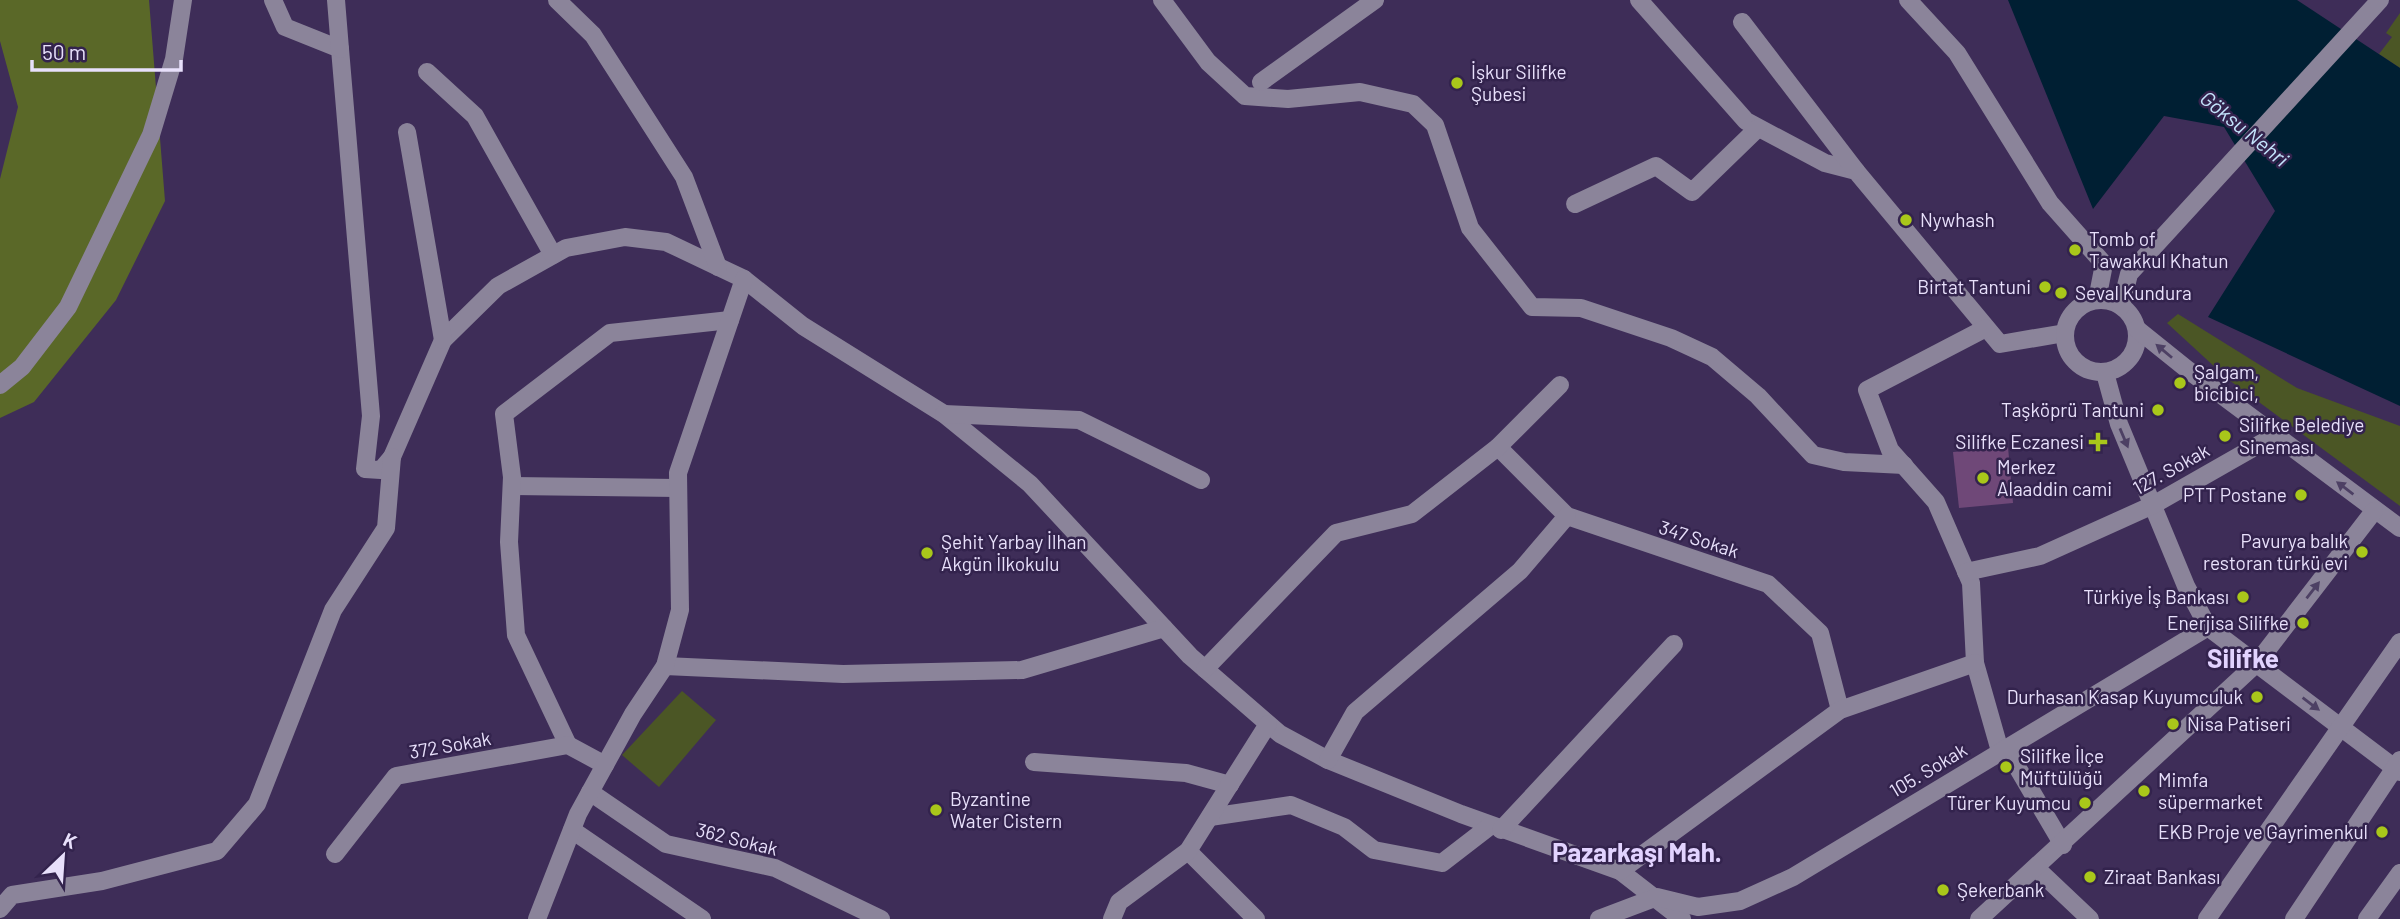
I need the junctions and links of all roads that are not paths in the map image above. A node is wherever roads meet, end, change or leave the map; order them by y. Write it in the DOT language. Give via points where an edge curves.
graph roads {
  1 [pos="183,0"];
  2 [pos="272,0"];
  3 [pos="336,0"];
  4 [pos="557,0"];
  5 [pos="1161,0"];
  6 [pos="1375,0"];
  7 [pos="1639,0"];
  8 [pos="1908,0"];
  9 [pos="2376,4"];
  10 [pos="1742,22"];
  11 [pos="340,49"];
  12 [pos="427,72"];
  13 [pos="1261,82"];
  14 [pos="1758,128"];
  15 [pos="407,132"];
  16 [pos="1856,171"];
  17 [pos="1575,204"];
  18 [pos="553,255"];
  19 [pos="718,267"];
  20 [pos="744,279"];
  21 [pos="2097,300"];
  22 [pos="2122,306"];
  23 [pos="730,320"];
  24 [pos="1986,328"];
  25 [pos="2137,329"];
  26 [pos="2065,333"];
  27 [pos="443,340"];
  28 [pos="2105,373"];
  29 [pos="0,385"];
  30 [pos="1560,385"];
  31 [pos="944,414"];
  32 [pos="2274,436"];
  33 [pos="1498,447"];
  34 [pos="392,457"];
  35 [pos="1903,465"];
  36 [pos="1201,480"];
  37 [pos="512,486"];
  38 [pos="678,488"];
  39 [pos="2152,505"];
  40 [pos="2374,511"];
  41 [pos="1567,516"];
  42 [pos="2400,528"];
  43 [pos="1966,572"];
  44 [pos="2208,626"];
  45 [pos="1164,628"];
  46 [pos="2400,642"];
  47 [pos="1674,644"];
  48 [pos="1975,663"];
  49 [pos="2257,663"];
  50 [pos="664,666"];
  51 [pos="1205,669"];
  52 [pos="1840,710"];
  53 [pos="1268,724"];
  54 [pos="2341,727"];
  55 [pos="568,745"];
  56 [pos="2003,749"];
  57 [pos="1328,760"];
  58 [pos="1034,762"];
  59 [pos="605,765"];
  60 [pos="2398,767"];
  61 [pos="1230,785"];
  62 [pos="590,792"];
  63 [pos="1210,817"];
  64 [pos="1495,828"];
  65 [pos="572,830"];
  66 [pos="2063,845"];
  67 [pos="1188,850"];
  68 [pos="335,853"];
  69 [pos="2036,868"];
  70 [pos="1620,871"];
  71 [pos="2400,873"];
  72 [pos="1657,897"];
  73 [pos="0,909"];
  74 [pos="537,919"];
  75 [pos="702,919"];
  76 [pos="881,919"];
  77 [pos="1112,919"];
  78 [pos="1256,919"];
  79 [pos="1599,919"];
  80 [pos="1682,919"];
  81 [pos="1979,919"];
  82 [pos="2090,919"];
  83 [pos="2207,919"];
  84 [pos="2294,919"];
  85 [pos="2367,919"];
  1 -- 29 [label="street" via="174,59 151,135 68,307 22,367"];
  2 -- 11 [label="street" via="285,27"];
  3 -- 11 [label="street"];
  4 -- 19 [label="street" via="593,35 684,177"];
  5 -- 35 [label="street" via="1208,62 1245,96 1288,99 1360,92 1413,104 1435,125 1471,228 1532,306 1581,309 1671,338 1712,357 1758,396 1813,455 1844,462"];
  6 -- 13 [label="street"];
  7 -- 14 [label="street" via="1746,121"];
  8 -- 21 [label="street" via="1957,53 2050,203 2104,264"];
  9 -- 22 [label="street" via="2129,274"];
  10 -- 16 [label="street"];
  11 -- 34 [label="street" via="371,415 365,469 381,470"];
  12 -- 18 [label="street" via="475,116"];
  14 -- 16 [label="street" via="1825,163"];
  14 -- 17 [label="street" via="1692,192 1656,166"];
  15 -- 27 [label="street"];
  16 -- 24 [label="street"];
  18 -- 19 [label="street" via="566,248 625,237 666,242"];
  18 -- 27 [label="street" via="498,286"];
  19 -- 20 [label="street"];
  20 -- 23 [label="street"];
  20 -- 31 [label="street" via="803,327"];
  21 -- 22 [label="street"];
  21 -- 26 [label="street" via="2072,315"];
  22 -- 25 [label="street"];
  23 -- 37 [label="street" via="610,333 599,341 505,414"];
  23 -- 38 [label="street" via="678,473"];
  24 -- 26 [label="street" via="2000,344"];
  24 -- 35 [label="street" via="1867,390 1890,450"];
  25 -- 28 [label="street" via="2134,352 2127,362"];
  32 -- 25 [label="street, one-way"];
  26 -- 28 [label="street" via="2073,359 2082,367"];
  27 -- 34 [label="street"];
  28 -- 39 [label="street, one-way" via="2119,424"];
  30 -- 33 [label="street"];
  31 -- 36 [label="street" via="1079,420"];
  31 -- 45 [label="street" via="1030,484"];
  32 -- 39 [label="street, 127. Sokak"];
  40 -- 32 [label="street, one-way"];
  33 -- 41 [label="street, 347 Sokak"];
  33 -- 51 [label="street" via="1412,514 1336,533"];
  34 -- 73 [label="street" via="386,528 333,610 257,804 217,851 102,881 12,895"];
  35 -- 43 [label="street" via="1936,502"];
  37 -- 38 [label="street"];
  37 -- 55 [label="street" via="509,542 516,635"];
  38 -- 50 [label="street" via="680,610"];
  39 -- 43 [label="street, 127. Sokak" via="2040,556"];
  39 -- 44 [label="street"];
  40 -- 42 [label="street"];
  49 -- 40 [label="street, one-way"];
  41 -- 52 [label="street, 347 Sokak" via="1768,584 1820,634"];
  41 -- 57 [label="street" via="1520,571 1355,712"];
  43 -- 48 [label="street"];
  44 -- 49 [label="street"];
  44 -- 56 [label="street, 105. Sokak"];
  45 -- 50 [label="street" via="1022,670 843,674"];
  45 -- 51 [label="street"];
  46 -- 54 [label="street"];
  47 -- 64 [label="street"];
  48 -- 52 [label="street"];
  48 -- 56 [label="street"];
  49 -- 54 [label="street, one-way"];
  49 -- 66 [label="street"];
  50 -- 59 [label="street"];
  51 -- 53 [label="street"];
  52 -- 70 [label="street"];
  53 -- 57 [label="street"];
  53 -- 61 [label="street"];
  54 -- 60 [label="street"];
  54 -- 83 [label="street"];
  55 -- 59 [label="street"];
  55 -- 68 [label="street, 372 Sokak" via="396,776"];
  56 -- 66 [label="street"];
  56 -- 72 [label="street, 105. Sokak" via="1793,877 1740,901 1698,906"];
  57 -- 64 [label="street"];
  58 -- 61 [label="street" via="1186,773"];
  59 -- 62 [label="street"];
  60 -- 84 [label="street"];
  61 -- 63 [label="street"];
  62 -- 65 [label="street"];
  62 -- 76 [label="street, 362 Sokak" via="666,844 775,868"];
  63 -- 64 [label="street" via="1292,805 1344,827 1374,850 1442,863"];
  63 -- 67 [label="street"];
  64 -- 70 [label="street"];
  65 -- 74 [label="street"];
  65 -- 75 [label="street"];
  66 -- 69 [label="street"];
  67 -- 77 [label="street" via="1119,902"];
  67 -- 78 [label="street"];
  69 -- 81 [label="street"];
  69 -- 82 [label="street"];
  70 -- 72 [label="street"];
  71 -- 85 [label="street"];
  72 -- 79 [label="street"];
  72 -- 80 [label="street"];
}
